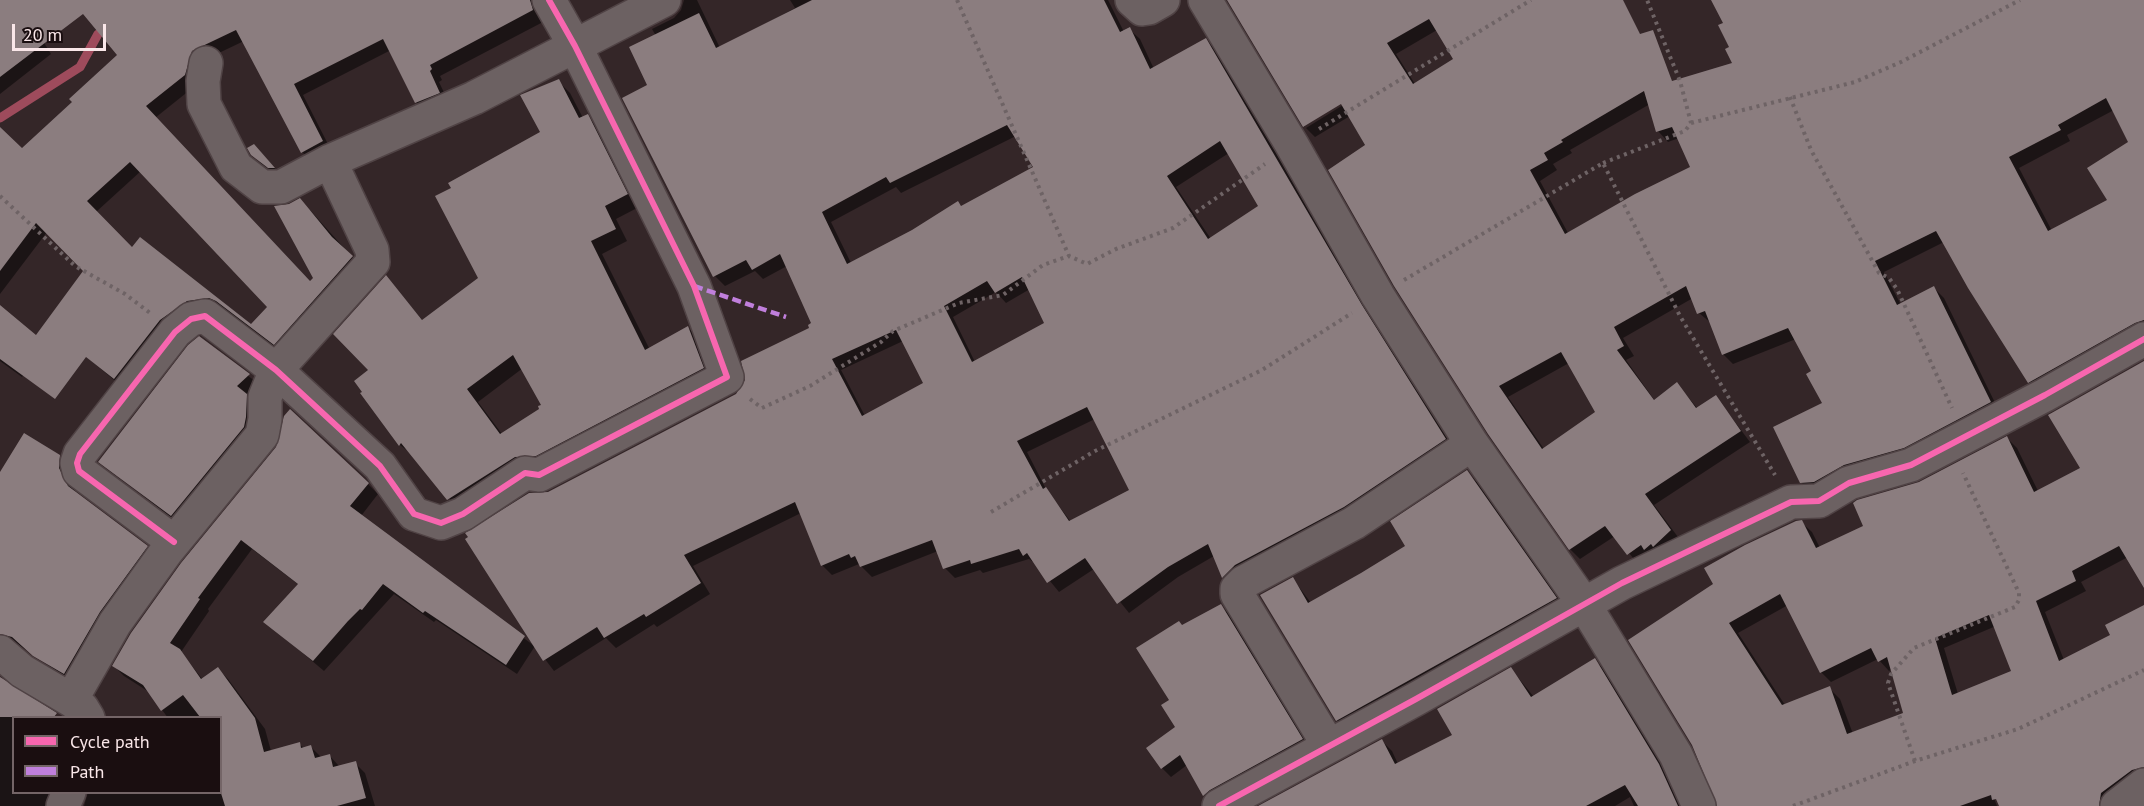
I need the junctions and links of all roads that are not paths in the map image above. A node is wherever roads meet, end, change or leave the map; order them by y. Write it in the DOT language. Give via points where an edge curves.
graph roads {
  1 [pos="549,0"];
  2 [pos="664,0"];
  3 [pos="1132,0"];
  4 [pos="1163,0"];
  5 [pos="1205,0"];
  6 [pos="575,46"];
  7 [pos="206,63"];
  8 [pos="330,161"];
  9 [pos="2144,339"];
  10 [pos="276,370"];
  11 [pos="1472,444"];
  12 [pos="174,542"];
  13 [pos="1584,604"];
  14 [pos="0,652"];
  15 [pos="80,709"];
  16 [pos="1329,746"];
  17 [pos="2144,785"];
  18 [pos="1219,806"];
  19 [pos="1699,806"];
  20 [pos="2117,806"];
  1 -- 6 [label="street"];
  2 -- 6 [label="street"];
  3 -- 4 [label="street" via="1142,9"];
  5 -- 11 [label="street" via="1378,296"];
  6 -- 8 [label="street" via="474,98"];
  6 -- 10 [label="street" via="694,286 727,377 539,475 525,473 463,514 441,523 414,514 380,466"];
  7 -- 8 [label="street" via="204,104 236,167 262,187 280,187"];
  8 -- 10 [label="street" via="372,250 373,262"];
  9 -- 13 [label="street" via="1911,465 1849,483 1819,501 1791,502"];
  10 -- 12 [label="street" via="265,397 261,435"];
  10 -- 12 [label="street" via="205,316 191,320 175,332 80,454 79,471"];
  11 -- 13 [label="street"];
  11 -- 16 [label="street" via="1354,523 1237,589"];
  12 -- 15 [label="street" via="115,623"];
  13 -- 16 [label="street"];
  13 -- 19 [label="street" via="1676,755"];
  14 -- 15 [label="street"];
  16 -- 18 [label="street"];
  17 -- 20 [label="street"];
}
